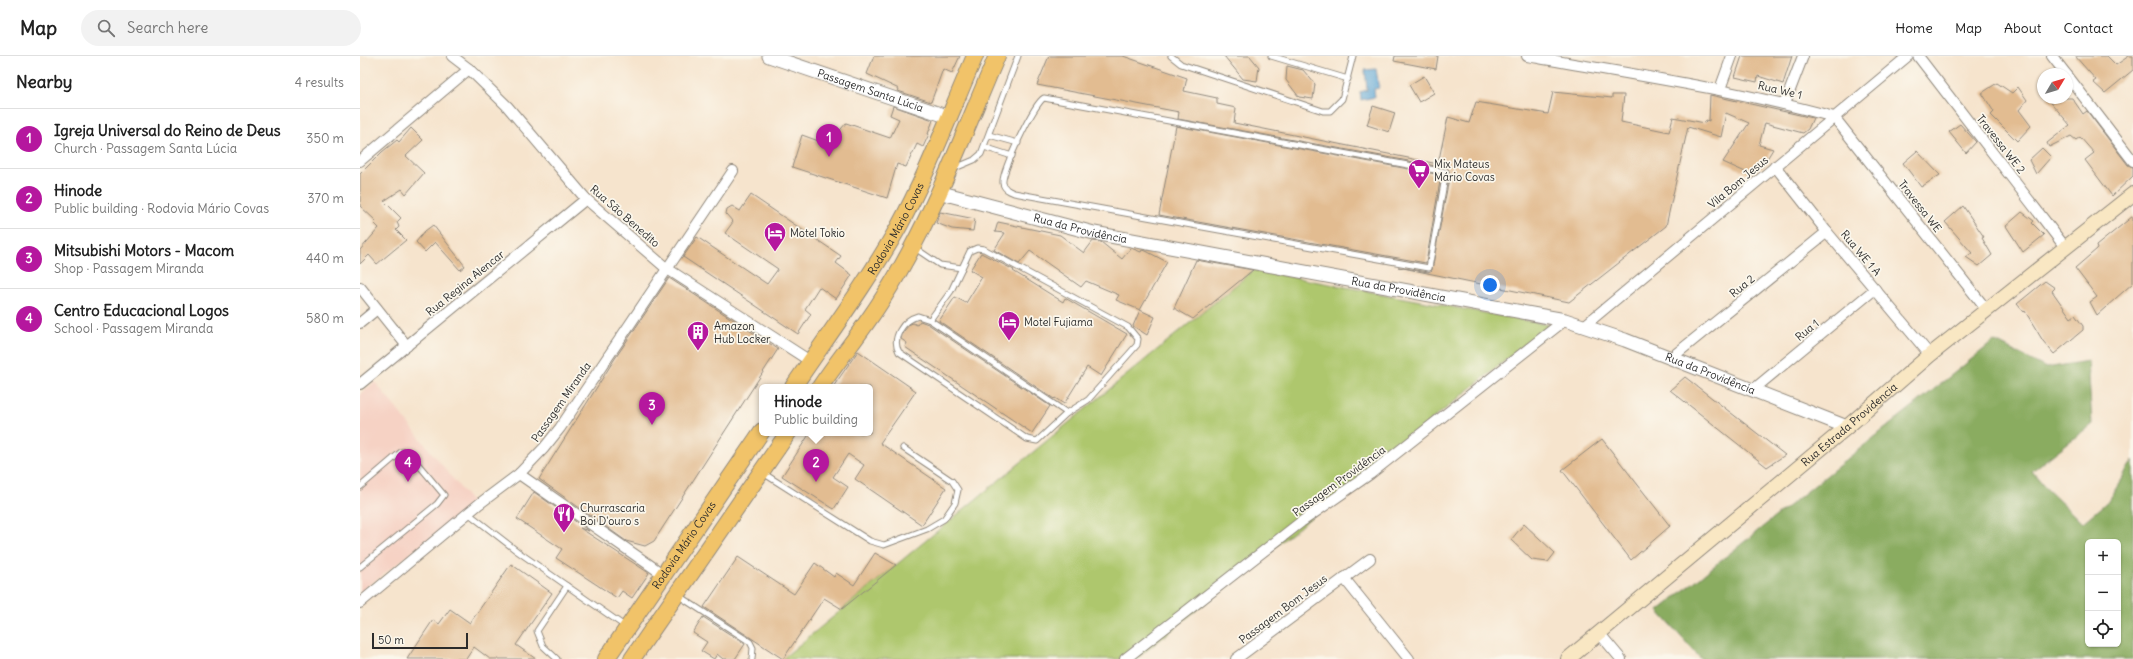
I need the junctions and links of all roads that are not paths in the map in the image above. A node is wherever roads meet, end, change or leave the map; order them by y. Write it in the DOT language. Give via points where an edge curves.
graph roads {
  1 [pos="452,56"];
  2 [pos="769,56"];
  3 [pos="997,56"];
  4 [pos="1018,56"];
  5 [pos="1171,56"];
  6 [pos="1271,56"];
  7 [pos="1353,56"];
  8 [pos="1527,56"];
  9 [pos="1732,56"];
  10 [pos="1803,56"];
  11 [pos="1908,56"];
  12 [pos="1918,56"];
  13 [pos="2052,56"];
  14 [pos="973,60"];
  15 [pos="2061,68"];
  16 [pos="469,69"];
  17 [pos="989,72"];
  18 [pos="1348,79"];
  19 [pos="2073,84"];
  20 [pos="1720,89"];
  21 [pos="1785,103"];
  22 [pos="949,117"];
  23 [pos="1834,117"];
  24 [pos="989,135"];
  25 [pos="1018,143"];
  26 [pos="937,144"];
  27 [pos="984,147"];
  28 [pos="954,153"];
  29 [pos="1012,156"];
  30 [pos="360,161"];
  31 [pos="2133,161"];
  32 [pos="1775,166"];
  33 [pos="733,171"];
  34 [pos="946,172"];
  35 [pos="938,192"];
  36 [pos="2133,194"];
  37 [pos="586,199"];
  38 [pos="1827,232"];
  39 [pos="912,246"];
  40 [pos="2065,247"];
  41 [pos="666,268"];
  42 [pos="962,268"];
  43 [pos="360,287"];
  44 [pos="1875,289"];
  45 [pos="377,309"];
  46 [pos="1986,309"];
  47 [pos="930,320"];
  48 [pos="1565,320"];
  49 [pos="360,323"];
  50 [pos="1584,326"];
  51 [pos="407,346"];
  52 [pos="1930,355"];
  53 [pos="1671,358"];
  54 [pos="810,361"];
  55 [pos="360,384"];
  56 [pos="794,384"];
  57 [pos="822,384"];
  58 [pos="1754,389"];
  59 [pos="1067,413"];
  60 [pos="1847,427"];
  61 [pos="759,436"];
  62 [pos="786,436"];
  63 [pos="902,448"];
  64 [pos="761,472"];
  65 [pos="519,474"];
  66 [pos="360,486"];
  67 [pos="468,513"];
  68 [pos="1370,560"];
  69 [pos="360,567"];
  70 [pos="664,575"];
  71 [pos="1344,578"];
  72 [pos="567,586"];
  73 [pos="677,594"];
  74 [pos="360,603"];
  75 [pos="627,628"];
  76 [pos="1600,634"];
  77 [pos="1570,658"];
  78 [pos="556,659"];
  79 [pos="606,659"];
  80 [pos="632,659"];
  81 [pos="752,659"];
  82 [pos="1125,659"];
  83 [pos="1236,659"];
  84 [pos="1409,659"];
  85 [pos="1621,659"];
  1 -- 16 [label="street, Rua São Benedito"];
  2 -- 22 [label="street, Passagem Santa Lúcia"];
  3 -- 17 [label="main road, Rodovia Mário Covas"];
  4 -- 24 [label="lane"];
  5 -- 18 [label="lane" via="1181,64 1323,111 1330,111 1342,99"];
  6 -- 18 [label="lane"];
  7 -- 18 [label="lane"];
  8 -- 20 [label="street, Rua We 1"];
  9 -- 20 [label="street"];
  10 -- 21 [label="street"];
  11 -- 23 [label="street, Vila Bom Jesus"];
  12 -- 40 [label="street, Travessa WE 2"];
  13 -- 15 [label="street"];
  14 -- 17 [label="main road" via="986,64"];
  14 -- 22 [label="main road, Rodovia Mário Covas"];
  16 -- 30 [label="street"];
  16 -- 37 [label="street, Rua São Benedito" via="525,126"];
  17 -- 28 [label="main road, Rodovia Mário Covas"];
  19 -- 31 [label="street"];
  20 -- 21 [label="street, Rua We 1"];
  21 -- 23 [label="street, Rua We 1"];
  22 -- 26 [label="main road, Rodovia Mário Covas"];
  23 -- 32 [label="street, Vila Bom Jesus"];
  23 -- 46 [label="street, Travessa WE"];
  24 -- 25 [label="lane"];
  24 -- 27 [label="lane"];
  25 -- 29 [label="lane"];
  25 -- 29 [label="lane" via="1037,104 1044,98 1446,172 1429,268 1014,193 1003,185"];
  26 -- 28 [label="main road" via="945,156"];
  26 -- 54 [label="main road, Rodovia Mário Covas" via="898,227 864,285"];
  27 -- 29 [label="lane"];
  27 -- 34 [label="lane" via="974,160"];
  28 -- 34 [label="main road, Rodovia Mário Covas"];
  32 -- 38 [label="street, Rua WE 1 A"];
  32 -- 50 [label="street, Vila Bom Jesus"];
  33 -- 41 [label="street, Passagem Miranda"];
  34 -- 35 [label="main road, Rodovia Mário Covas"];
  35 -- 39 [label="main road, Rodovia Mário Covas"];
  35 -- 48 [label="street, Rua da Providência" via="1094,233"];
  36 -- 40 [label="main road, Rua Estrada Providencia"];
  37 -- 41 [label="street, Rua São Benedito"];
  37 -- 51 [label="street, Rua Regina Alencar"];
  38 -- 44 [label="street, Rua WE 1 A"];
  38 -- 53 [label="street, Rua 2"];
  39 -- 42 [label="lane" via="940,265"];
  39 -- 57 [label="main road, Rodovia Mário Covas" via="884,298"];
  40 -- 46 [label="main road, Rua Estrada Providencia"];
  41 -- 54 [label="street, Rua São Benedito"];
  41 -- 65 [label="street, Passagem Miranda" via="560,428"];
  42 -- 47 [label="lane" via="951,291"];
  42 -- 59 [label="lane" via="970,251 976,248 984,249 1135,333 1138,345 1088,400"];
  43 -- 45 [label="street"];
  44 -- 52 [label="street, Rua WE 1 A"];
  44 -- 58 [label="street, Rua 1"];
  45 -- 49 [label="street"];
  45 -- 51 [label="street"];
  46 -- 52 [label="main road, Rua Estrada Providencia"];
  47 -- 59 [label="lane"];
  47 -- 59 [label="lane" via="918,316 908,320 895,339 895,346 899,352 1027,439 1037,441"];
  48 -- 50 [label="street, Rua da Providência"];
  48 -- 82 [label="street, Passagem Providência" via="1370,474 1297,526"];
  50 -- 53 [label="street, Rua da Providência"];
  51 -- 55 [label="street, Rua Regina Alencar"];
  52 -- 60 [label="main road, Rua Estrada Providencia"];
  53 -- 58 [label="street, Rua da Providência"];
  54 -- 56 [label="main road, Rodovia Mário Covas"];
  58 -- 60 [label="street, Rua da Providência"];
  60 -- 76 [label="main road, Rua Estrada Providencia"];
  61 -- 70 [label="main road, Rodovia Mário Covas"];
  62 -- 64 [label="main road, Rodovia Mário Covas"];
  63 -- 64 [label="lane" via="952,481 958,490 955,503 944,519 927,529 884,545 870,541"];
  64 -- 73 [label="main road, Rodovia Mário Covas"];
  65 -- 67 [label="street, Passagem Miranda"];
  65 -- 70 [label="street"];
  66 -- 69 [label="lane" via="401,452 407,451 444,495 437,504"];
  67 -- 72 [label="lane"];
  67 -- 74 [label="street, Passagem Miranda"];
  68 -- 71 [label="street, Passagem Bom Jesus"];
  70 -- 75 [label="main road, Rodovia Mário Covas"];
  71 -- 83 [label="street, Passagem Bom Jesus"];
  71 -- 84 [label="street, Passagem Bom Jesus"];
  72 -- 75 [label="lane"];
  72 -- 78 [label="lane" via="537,632 543,646"];
  73 -- 80 [label="main road, Rodovia Mário Covas"];
  73 -- 81 [label="lane" via="750,642 753,648"];
  75 -- 79 [label="main road, Rodovia Mário Covas"];
  76 -- 77 [label="main road, Rua Estrada Providencia"];
  76 -- 85 [label="street"];
}
